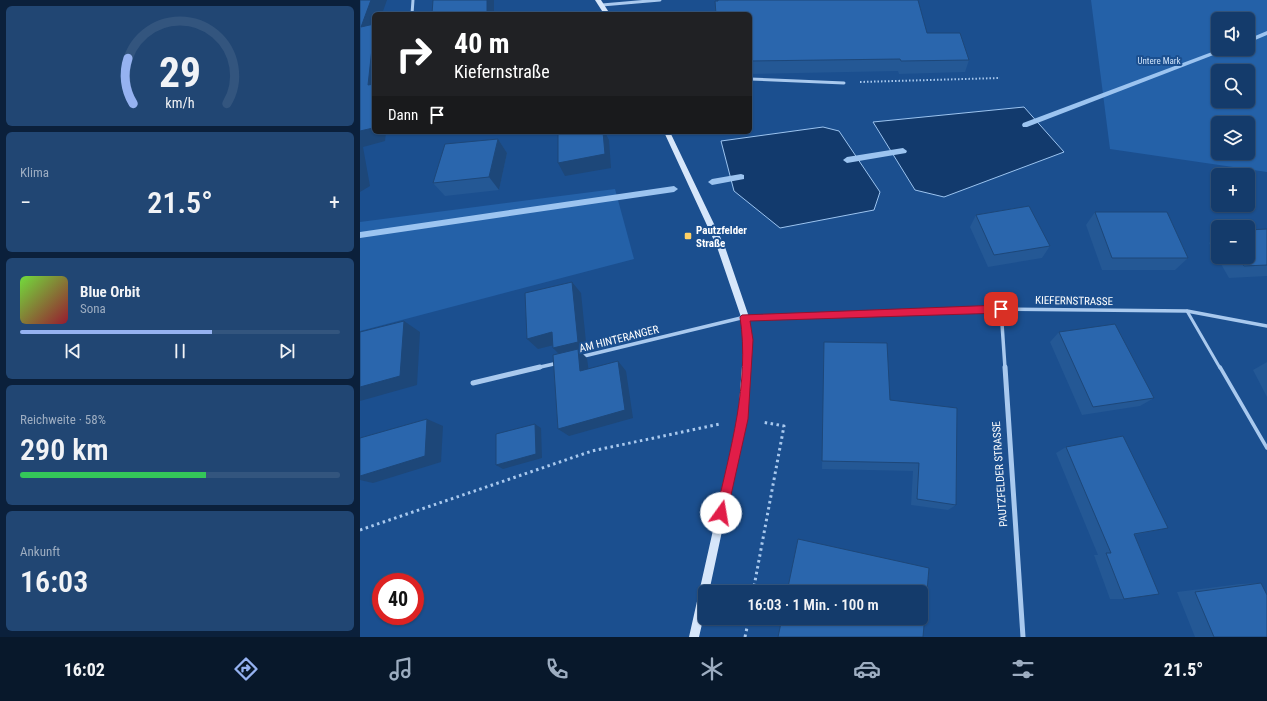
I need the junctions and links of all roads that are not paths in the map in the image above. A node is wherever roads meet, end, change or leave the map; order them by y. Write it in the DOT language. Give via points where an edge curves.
graph roads {
  1 [pos="412,0"];
  2 [pos="598,0"];
  3 [pos="660,0"];
  4 [pos="602,5"];
  5 [pos="412,12"];
  6 [pos="606,12"];
  7 [pos="752,79"];
  8 [pos="844,83"];
  9 [pos="668,134"];
  10 [pos="1001,309"];
  11 [pos="1187,311"];
  12 [pos="745,317"];
  13 [pos="1267,326"];
  14 [pos="572,359"];
  15 [pos="564,361"];
  16 [pos="473,383"];
  17 [pos="1267,448"];
  18 [pos="694,637"];
  19 [pos="1023,637"];
  1 -- 5 [label="street"];
  2 -- 4 [label="street"];
  3 -- 4 [label="street"];
  4 -- 6 [label="street"];
  7 -- 8 [label="street"];
  9 -- 12 [label="street" via="721,247"];
  10 -- 11 [label="street, KIEFERNSTRASSE"];
  10 -- 12 [label="street, KIEFERNSTRASSE"];
  10 -- 19 [label="street, PAUTZFELDER STRASSE"];
  11 -- 13 [label="street, KIEFERNSTRASSE"];
  11 -- 17 [label="lane"];
  12 -- 14 [label="street, AM HINTERANGER"];
  12 -- 18 [label="street" via="748,340 742,419"];
  15 -- 16 [label="street"];
}
